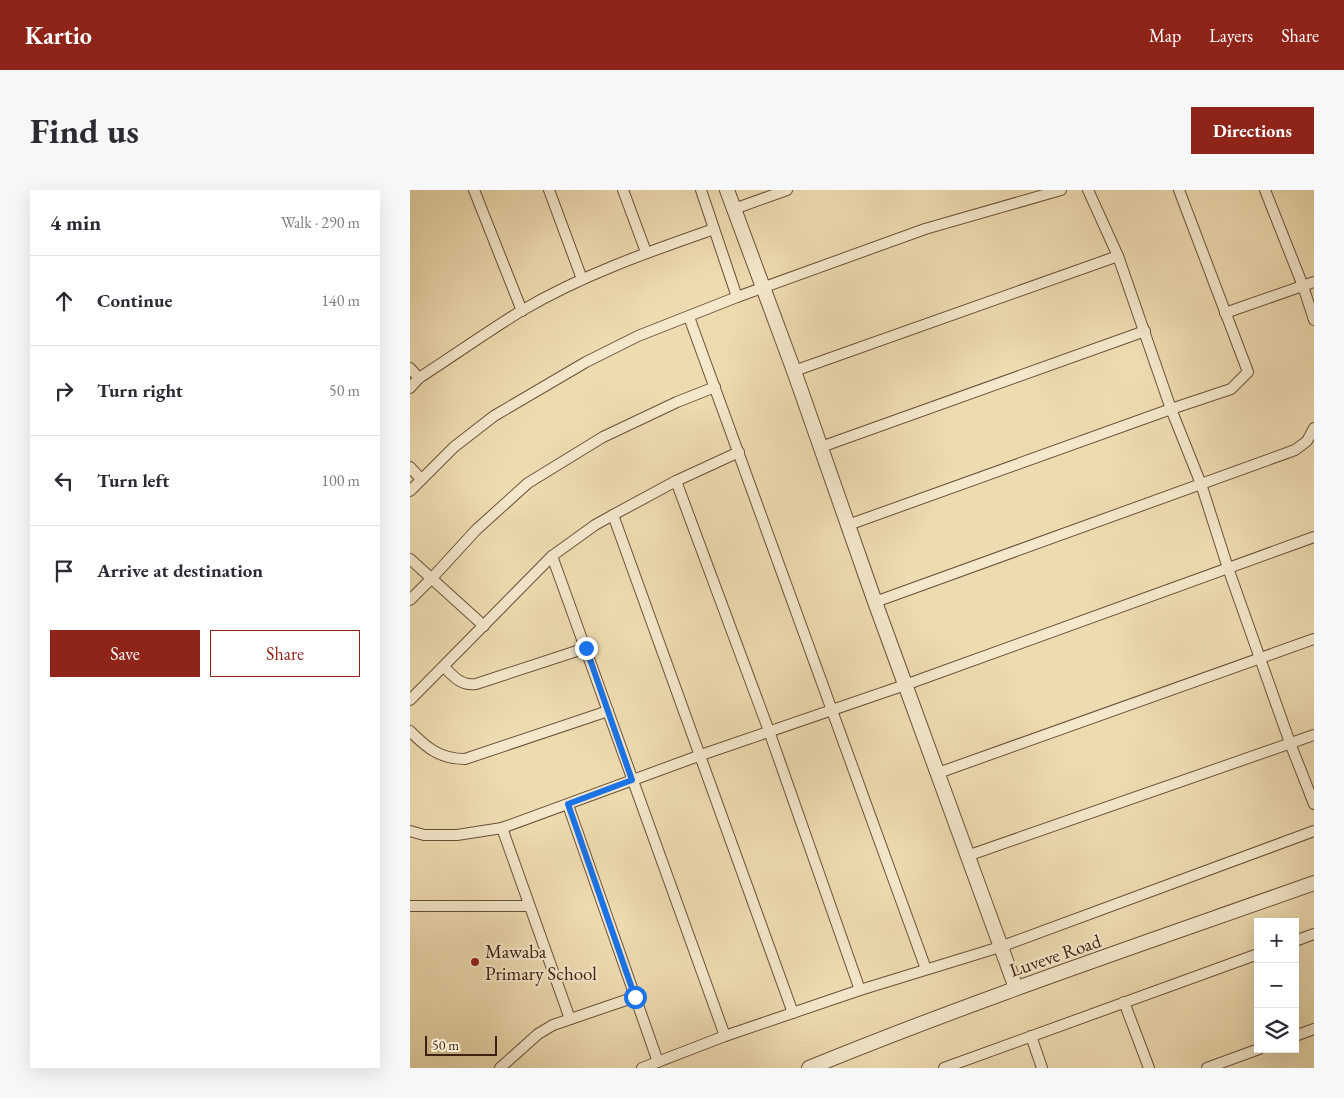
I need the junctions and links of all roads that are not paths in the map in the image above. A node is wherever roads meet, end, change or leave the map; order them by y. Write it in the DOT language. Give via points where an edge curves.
graph roads {
  1 [pos="474,190"];
  2 [pos="548,190"];
  3 [pos="623,190"];
  4 [pos="701,190"];
  5 [pos="727,190"];
  6 [pos="787,190"];
  7 [pos="1061,190"];
  8 [pos="1088,190"];
  9 [pos="1179,190"];
  10 [pos="1265,190"];
  11 [pos="734,209"];
  12 [pos="714,229"];
  13 [pos="646,252"];
  14 [pos="1118,256"];
  15 [pos="582,279"];
  16 [pos="1314,282"];
  17 [pos="1303,286"];
  18 [pos="764,288"];
  19 [pos="738,297"];
  20 [pos="522,311"];
  21 [pos="1225,314"];
  22 [pos="688,317"];
  23 [pos="1314,320"];
  24 [pos="1145,331"];
  25 [pos="410,368"];
  26 [pos="794,371"];
  27 [pos="419,378"];
  28 [pos="410,388"];
  29 [pos="716,388"];
  30 [pos="1171,409"];
  31 [pos="1314,428"];
  32 [pos="821,447"];
  33 [pos="739,452"];
  34 [pos="410,467"];
  35 [pos="421,479"];
  36 [pos="676,481"];
  37 [pos="1201,484"];
  38 [pos="410,491"];
  39 [pos="612,515"];
  40 [pos="848,525"];
  41 [pos="1314,537"];
  42 [pos="552,556"];
  43 [pos="410,559"];
  44 [pos="1228,568"];
  45 [pos="432,578"];
  46 [pos="410,600"];
  47 [pos="875,602"];
  48 [pos="484,626"];
  49 [pos="1314,638"];
  50 [pos="586,648"];
  51 [pos="1260,658"];
  52 [pos="444,667"];
  53 [pos="905,685"];
  54 [pos="410,700"];
  55 [pos="833,710"];
  56 [pos="608,711"];
  57 [pos="410,731"];
  58 [pos="769,731"];
  59 [pos="1314,735"];
  60 [pos="1290,743"];
  61 [pos="701,755"];
  62 [pos="938,773"];
  63 [pos="632,780"];
  64 [pos="568,804"];
  65 [pos="1314,804"];
  66 [pos="502,828"];
  67 [pos="410,831"];
  68 [pos="1314,831"];
  69 [pos="967,856"];
  70 [pos="1314,882"];
  71 [pos="410,906"];
  72 [pos="529,906"];
  73 [pos="1314,934"];
  74 [pos="1299,940"];
  75 [pos="1000,946"];
  76 [pos="1254,955"];
  77 [pos="926,969"];
  78 [pos="1016,988"];
  79 [pos="860,990"];
  80 [pos="635,997"];
  81 [pos="1124,1002"];
  82 [pos="793,1013"];
  83 [pos="570,1019"];
  84 [pos="1314,1029"];
  85 [pos="1299,1035"];
  86 [pos="725,1036"];
  87 [pos="1031,1036"];
  88 [pos="1254,1051"];
  89 [pos="658,1062"];
  90 [pos="500,1068"];
  91 [pos="642,1068"];
  92 [pos="810,1068"];
  93 [pos="944,1068"];
  94 [pos="1042,1068"];
  95 [pos="1149,1068"];
  96 [pos="1207,1068"];
  1 -- 20 [label="street"];
  2 -- 15 [label="street"];
  3 -- 13 [label="street"];
  4 -- 12 [label="street"];
  5 -- 11 [label="street"];
  6 -- 11 [label="street"];
  7 -- 18 [label="street" via="925,228"];
  8 -- 14 [label="street"];
  9 -- 21 [label="street"];
  10 -- 17 [label="street"];
  11 -- 18 [label="street"];
  12 -- 13 [label="street"];
  12 -- 19 [label="street"];
  13 -- 15 [label="street"];
  14 -- 24 [label="street"];
  14 -- 26 [label="street"];
  15 -- 20 [label="street"];
  16 -- 17 [label="street"];
  17 -- 21 [label="street"];
  17 -- 23 [label="street"];
  18 -- 19 [label="street"];
  18 -- 26 [label="street"];
  19 -- 22 [label="street"];
  20 -- 27 [label="street"];
  21 -- 30 [label="street" via="1248,372 1231,389"];
  22 -- 29 [label="street"];
  22 -- 35 [label="street" via="638,336 586,362 494,416 454,447"];
  24 -- 30 [label="street"];
  24 -- 32 [label="street"];
  25 -- 27 [label="street"];
  26 -- 32 [label="street"];
  27 -- 28 [label="street"];
  29 -- 33 [label="street"];
  29 -- 45 [label="street" via="676,402 603,437 528,483 476,530"];
  30 -- 37 [label="street"];
  30 -- 40 [label="street"];
  31 -- 37 [label="street" via="1300,447"];
  32 -- 40 [label="street"];
  33 -- 36 [label="street"];
  33 -- 55 [label="street"];
  34 -- 35 [label="street"];
  35 -- 38 [label="street"];
  36 -- 39 [label="street"];
  36 -- 58 [label="street"];
  37 -- 44 [label="street"];
  37 -- 47 [label="street"];
  39 -- 42 [label="street"];
  39 -- 61 [label="street"];
  40 -- 47 [label="street"];
  41 -- 44 [label="street"];
  42 -- 48 [label="street"];
  42 -- 50 [label="street"];
  43 -- 45 [label="street"];
  44 -- 51 [label="street"];
  44 -- 53 [label="street"];
  45 -- 46 [label="street"];
  45 -- 48 [label="street"];
  47 -- 53 [label="street"];
  48 -- 52 [label="street"];
  49 -- 51 [label="street"];
  50 -- 52 [label="street" via="470,685 458,681"];
  50 -- 56 [label="street"];
  51 -- 60 [label="street"];
  51 -- 62 [label="street"];
  52 -- 54 [label="street"];
  53 -- 55 [label="street"];
  53 -- 62 [label="street"];
  55 -- 58 [label="street"];
  55 -- 77 [label="street"];
  56 -- 57 [label="street" via="465,759 453,759 434,752"];
  56 -- 63 [label="street"];
  58 -- 61 [label="street"];
  58 -- 79 [label="street"];
  59 -- 60 [label="street"];
  60 -- 65 [label="street"];
  60 -- 69 [label="street"];
  61 -- 63 [label="street"];
  61 -- 82 [label="street"];
  62 -- 69 [label="street"];
  63 -- 64 [label="street"];
  63 -- 86 [label="street"];
  64 -- 66 [label="street"];
  64 -- 80 [label="street"];
  66 -- 67 [label="street" via="457,835 424,835"];
  66 -- 72 [label="street"];
  68 -- 75 [label="street"];
  69 -- 75 [label="street"];
  70 -- 78 [label="street, Luveve Road"];
  71 -- 72 [label="street"];
  72 -- 83 [label="street"];
  73 -- 74 [label="street"];
  75 -- 77 [label="street"];
  75 -- 78 [label="street"];
  76 -- 81 [label="street"];
  77 -- 79 [label="street"];
  78 -- 92 [label="street, Luveve Road"];
  79 -- 82 [label="street"];
  80 -- 83 [label="street"];
  80 -- 89 [label="street"];
  81 -- 87 [label="street"];
  81 -- 95 [label="street"];
  82 -- 86 [label="street"];
  83 -- 90 [label="street" via="538,1034"];
  84 -- 85 [label="street"];
  86 -- 89 [label="street"];
  87 -- 93 [label="street"];
  87 -- 94 [label="street"];
  88 -- 96 [label="street"];
  89 -- 91 [label="street"];
}
